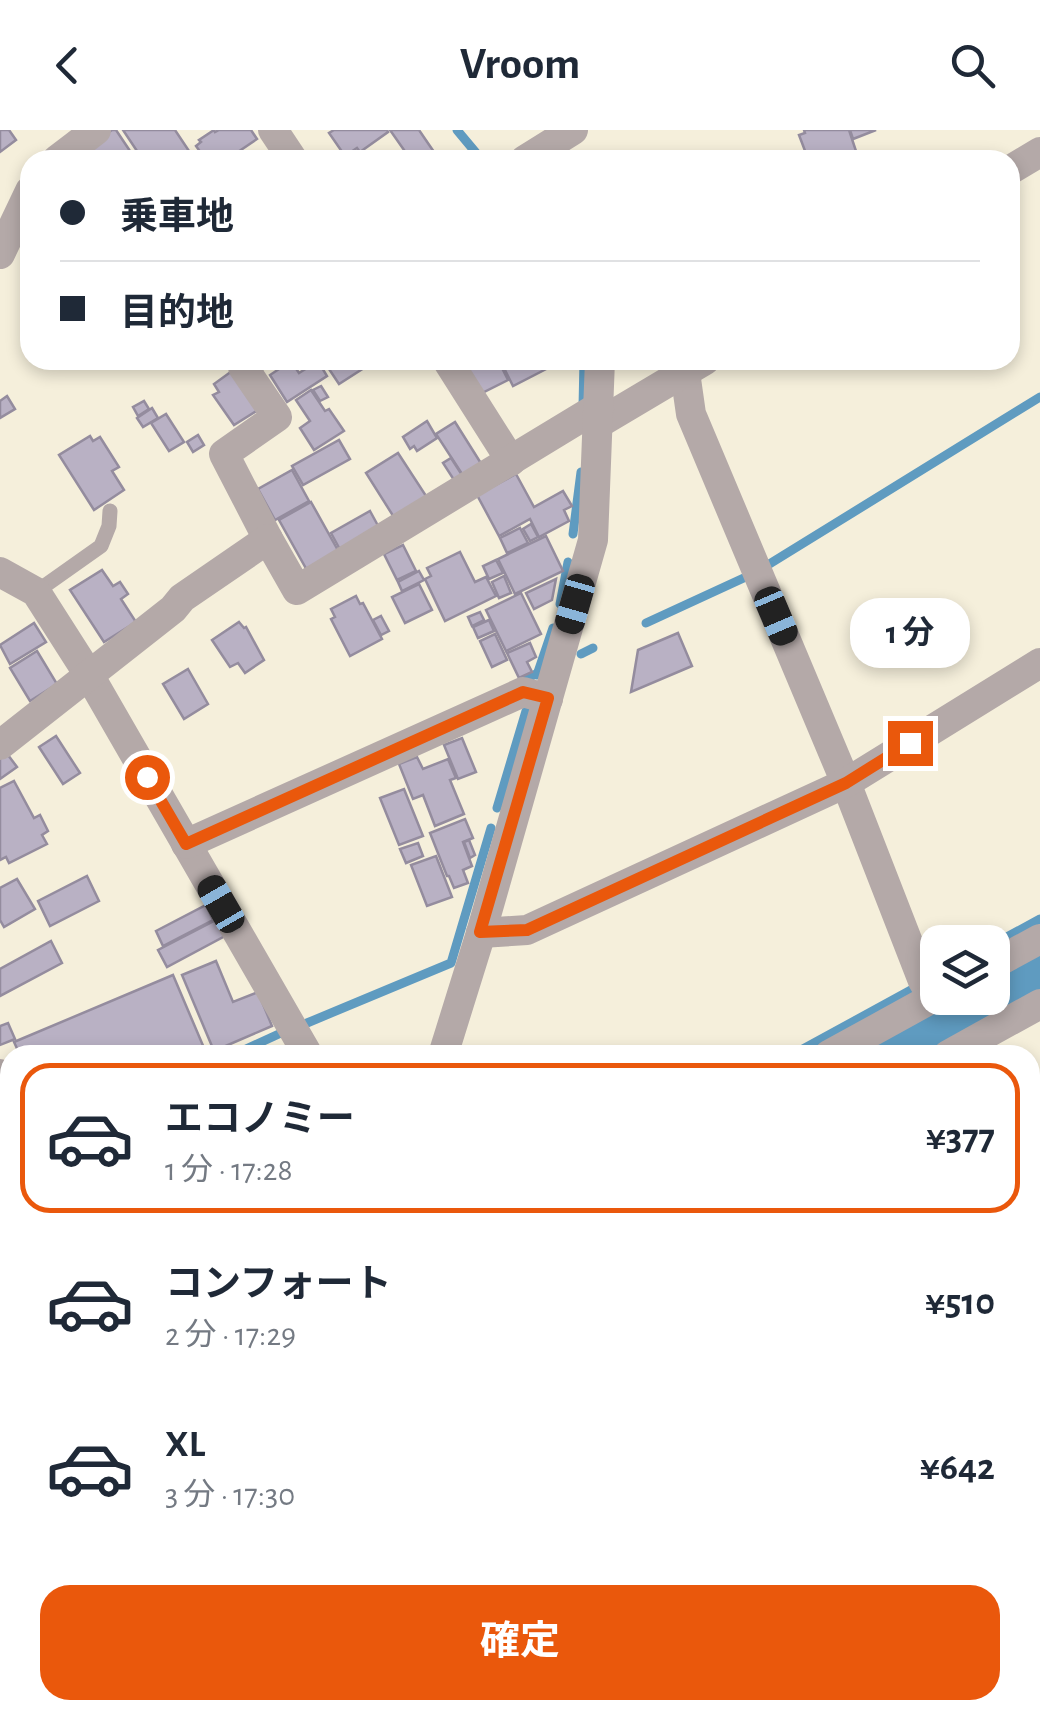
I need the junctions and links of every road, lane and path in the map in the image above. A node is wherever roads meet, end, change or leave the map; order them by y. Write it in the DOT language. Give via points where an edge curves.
graph roads {
  1 [pos="96,130"];
  2 [pos="70,150"];
  3 [pos="20,213"];
  4 [pos="0,254"];
  5 [pos="245,370"];
  6 [pos="454,370"];
  7 [pos="600,370"];
  8 [pos="687,370"];
  9 [pos="695,370"];
  10 [pos="599,414"];
  11 [pos="511,460"];
  12 [pos="110,510"];
  13 [pos="268,538"];
  14 [pos="0,572"];
  15 [pos="36,592"];
  16 [pos="1040,663"];
  17 [pos="89,676"];
  18 [pos="548,698"];
  19 [pos="0,744"];
  20 [pos="846,783"];
  21 [pos="186,844"];
  22 [pos="480,932"];
  23 [pos="1040,939"];
  24 [pos="1010,955"];
  25 [pos="920,974"];
  26 [pos="920,1004"];
  27 [pos="1040,1004"];
  28 [pos="302,1045"];
  29 [pos="446,1045"];
  30 [pos="847,1045"];
  31 [pos="966,1045"];
  1 -- 2 [label="street"];
  3 -- 4 [label="street"];
  5 -- 13 [label="street" via="277,417 224,454"];
  6 -- 11 [label="street"];
  7 -- 10 [label="street"];
  8 -- 10 [label="street"];
  9 -- 20 [label="street" via="692,414"];
  10 -- 11 [label="street"];
  10 -- 18 [label="street" via="593,540"];
  11 -- 13 [label="street" via="297,590"];
  12 -- 15 [label="lane" via="101,546"];
  13 -- 17 [label="street"];
  14 -- 15 [label="street"];
  15 -- 17 [label="street"];
  16 -- 20 [label="street"];
  17 -- 19 [label="street"];
  17 -- 21 [label="street"];
  18 -- 21 [label="street" via="523,692"];
  18 -- 22 [label="street"];
  20 -- 22 [label="street" via="527,930"];
  20 -- 25 [label="street"];
  21 -- 28 [label="street"];
  22 -- 29 [label="street"];
  23 -- 24 [label="street"];
  26 -- 30 [label="street"];
  27 -- 31 [label="street"];
}
